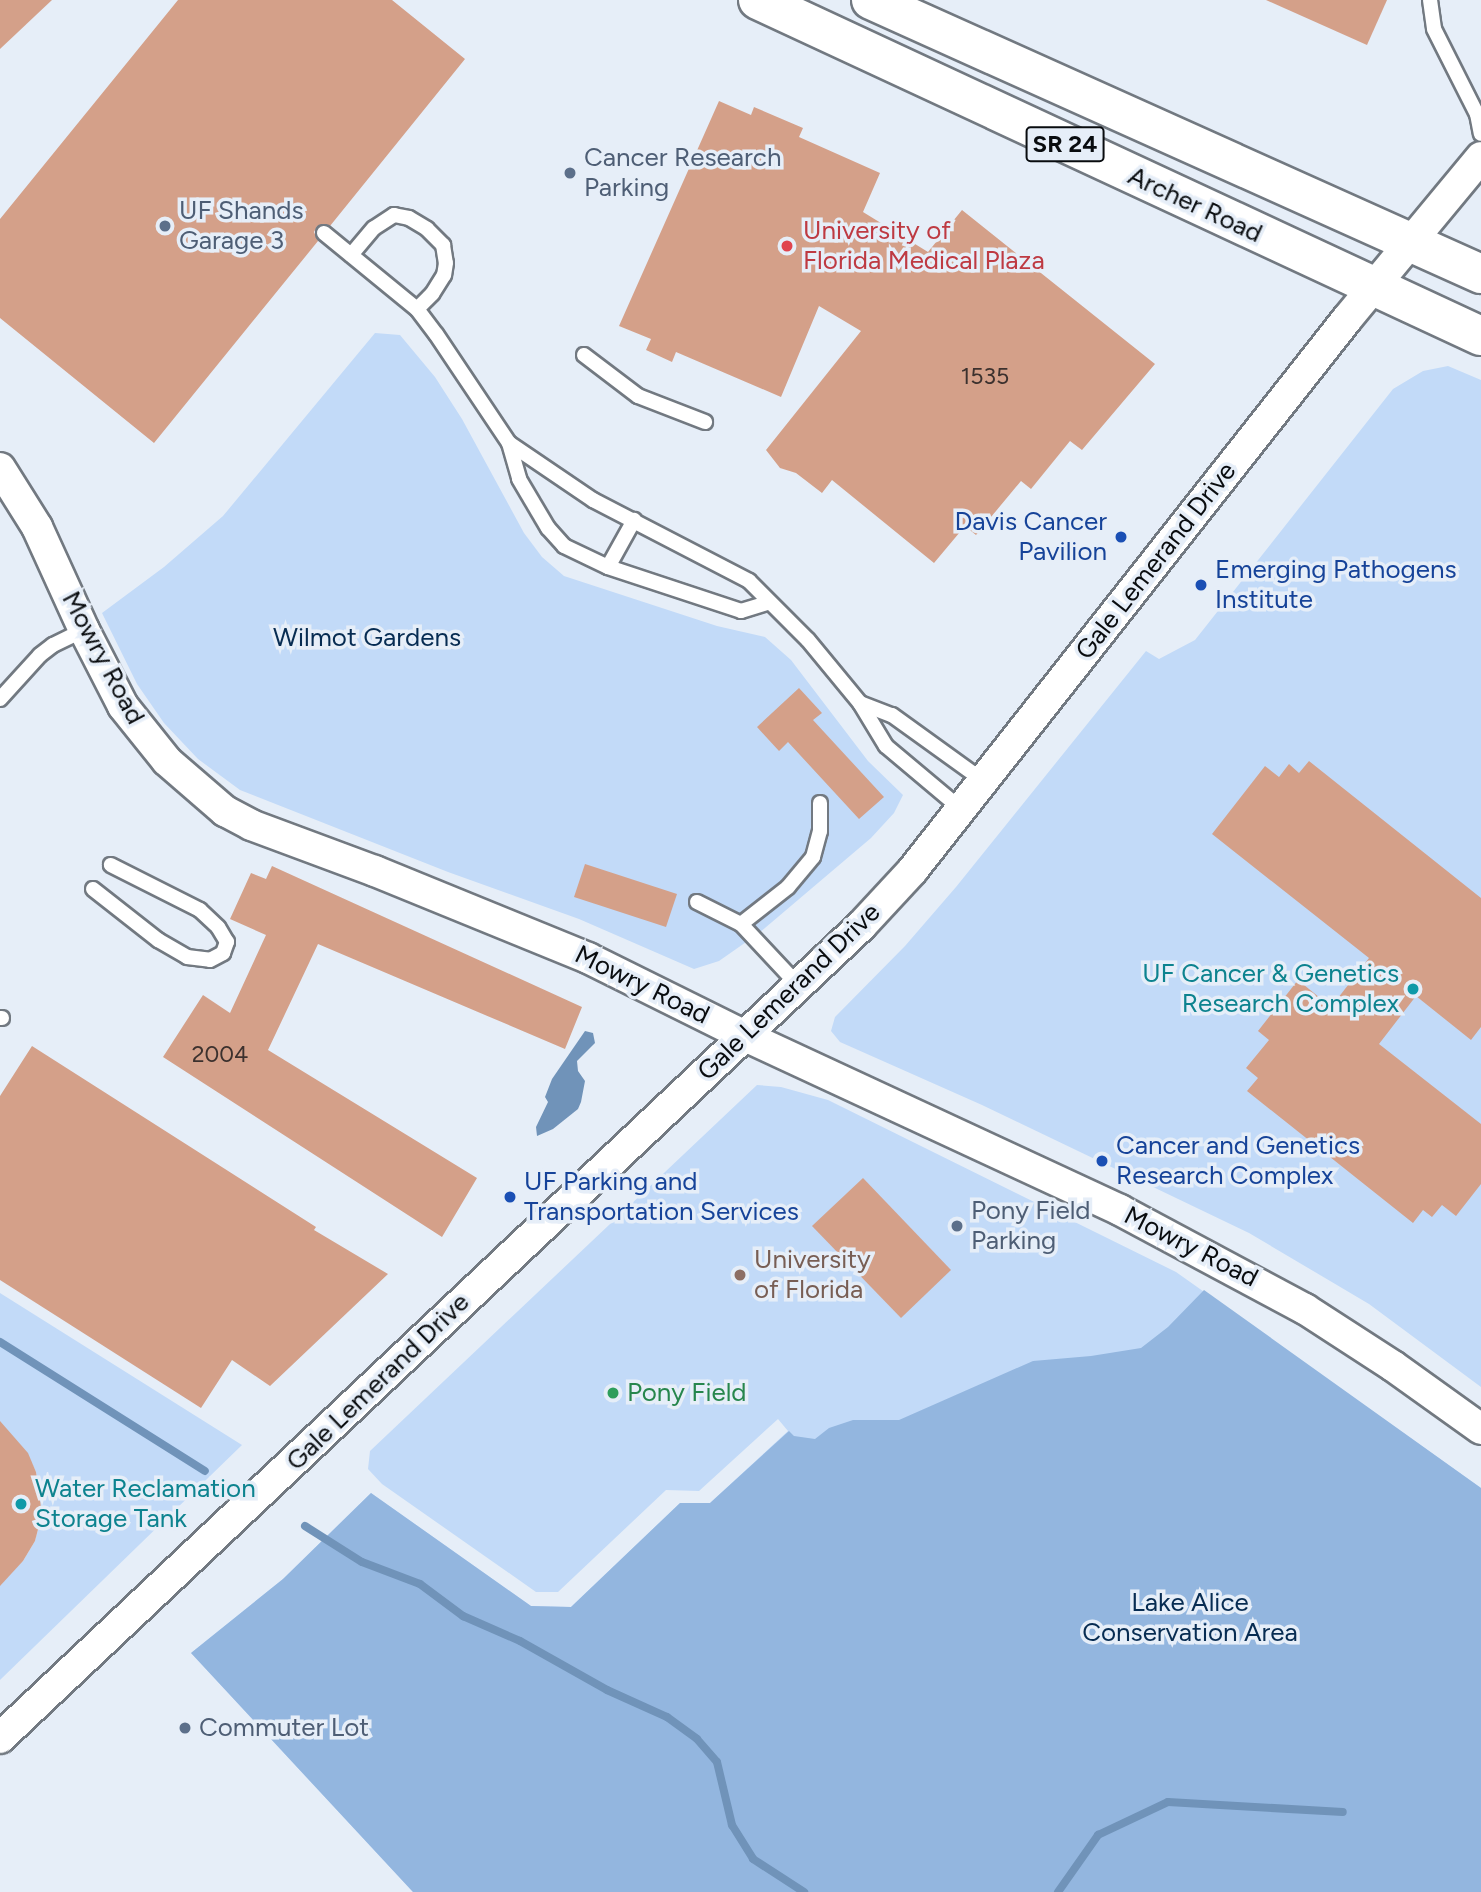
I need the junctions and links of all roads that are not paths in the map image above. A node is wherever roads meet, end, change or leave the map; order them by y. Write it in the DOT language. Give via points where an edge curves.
graph roads {
  1 [pos="758,0"];
  2 [pos="871,0"];
  3 [pos="1430,0"];
  4 [pos="1481,134"];
  5 [pos="1481,157"];
  6 [pos="324,233"];
  7 [pos="1409,242"];
  8 [pos="351,255"];
  9 [pos="1481,274"];
  10 [pos="1373,288"];
  11 [pos="417,309"];
  12 [pos="1481,336"];
  13 [pos="584,355"];
  14 [pos="705,422"];
  15 [pos="509,443"];
  16 [pos="0,468"];
  17 [pos="634,520"];
  18 [pos="608,567"];
  19 [pos="768,603"];
  20 [pos="84,631"];
  21 [pos="0,699"];
  22 [pos="860,704"];
  23 [pos="982,780"];
  24 [pos="820,803"];
  25 [pos="960,808"];
  26 [pos="111,865"];
  27 [pos="93,889"];
  28 [pos="697,902"];
  29 [pos="741,924"];
  30 [pos="798,985"];
  31 [pos="745,1035"];
  32 [pos="1481,1429"];
  33 [pos="0,1738"];
  1 -- 10 [label="main road, Archer Road / SR 24"];
  2 -- 7 [label="main road, Archer Road / SR 24"];
  3 -- 4 [label="lane" via="1434,29 1477,114"];
  5 -- 7 [label="street, Gale Lemerand Drive"];
  6 -- 8 [label="lane"];
  7 -- 9 [label="main road, Archer Road / SR 24"];
  7 -- 10 [label="street, Gale Lemerand Drive"];
  8 -- 11 [label="lane"];
  8 -- 11 [label="lane" via="374,228 394,215 427,229 443,245 446,263 444,275"];
  10 -- 12 [label="main road, Archer Road / SR 24"];
  10 -- 23 [label="street, Gale Lemerand Drive"];
  11 -- 15 [label="lane"];
  13 -- 14 [label="lane" via="638,396"];
  15 -- 17 [label="lane" via="593,500"];
  15 -- 18 [label="lane" via="519,479 548,528 564,546"];
  16 -- 20 [label="street, Mowry Road" via="37,527"];
  17 -- 18 [label="lane"];
  17 -- 19 [label="lane" via="749,581"];
  18 -- 19 [label="lane" via="741,611"];
  19 -- 22 [label="lane" via="808,640"];
  20 -- 21 [label="lane" via="40,655"];
  20 -- 31 [label="street, Mowry Road" via="123,706 145,735 181,775 225,811 588,957"];
  22 -- 23 [label="lane" via="892,715"];
  22 -- 25 [label="lane" via="886,746"];
  23 -- 25 [label="street, Gale Lemerand Drive"];
  24 -- 29 [label="lane" via="820,831 813,857 788,887"];
  25 -- 30 [label="street, Gale Lemerand Drive" via="912,871"];
  26 -- 27 [label="lane" via="200,910 227,942 223,953 210,960 187,957"];
  28 -- 29 [label="lane"];
  29 -- 30 [label="lane"];
  30 -- 31 [label="street, Gale Lemerand Drive"];
  31 -- 32 [label="street, Mowry Road" via="1120,1210 1238,1271 1339,1330"];
  31 -- 33 [label="street, Gale Lemerand Drive"];
}
